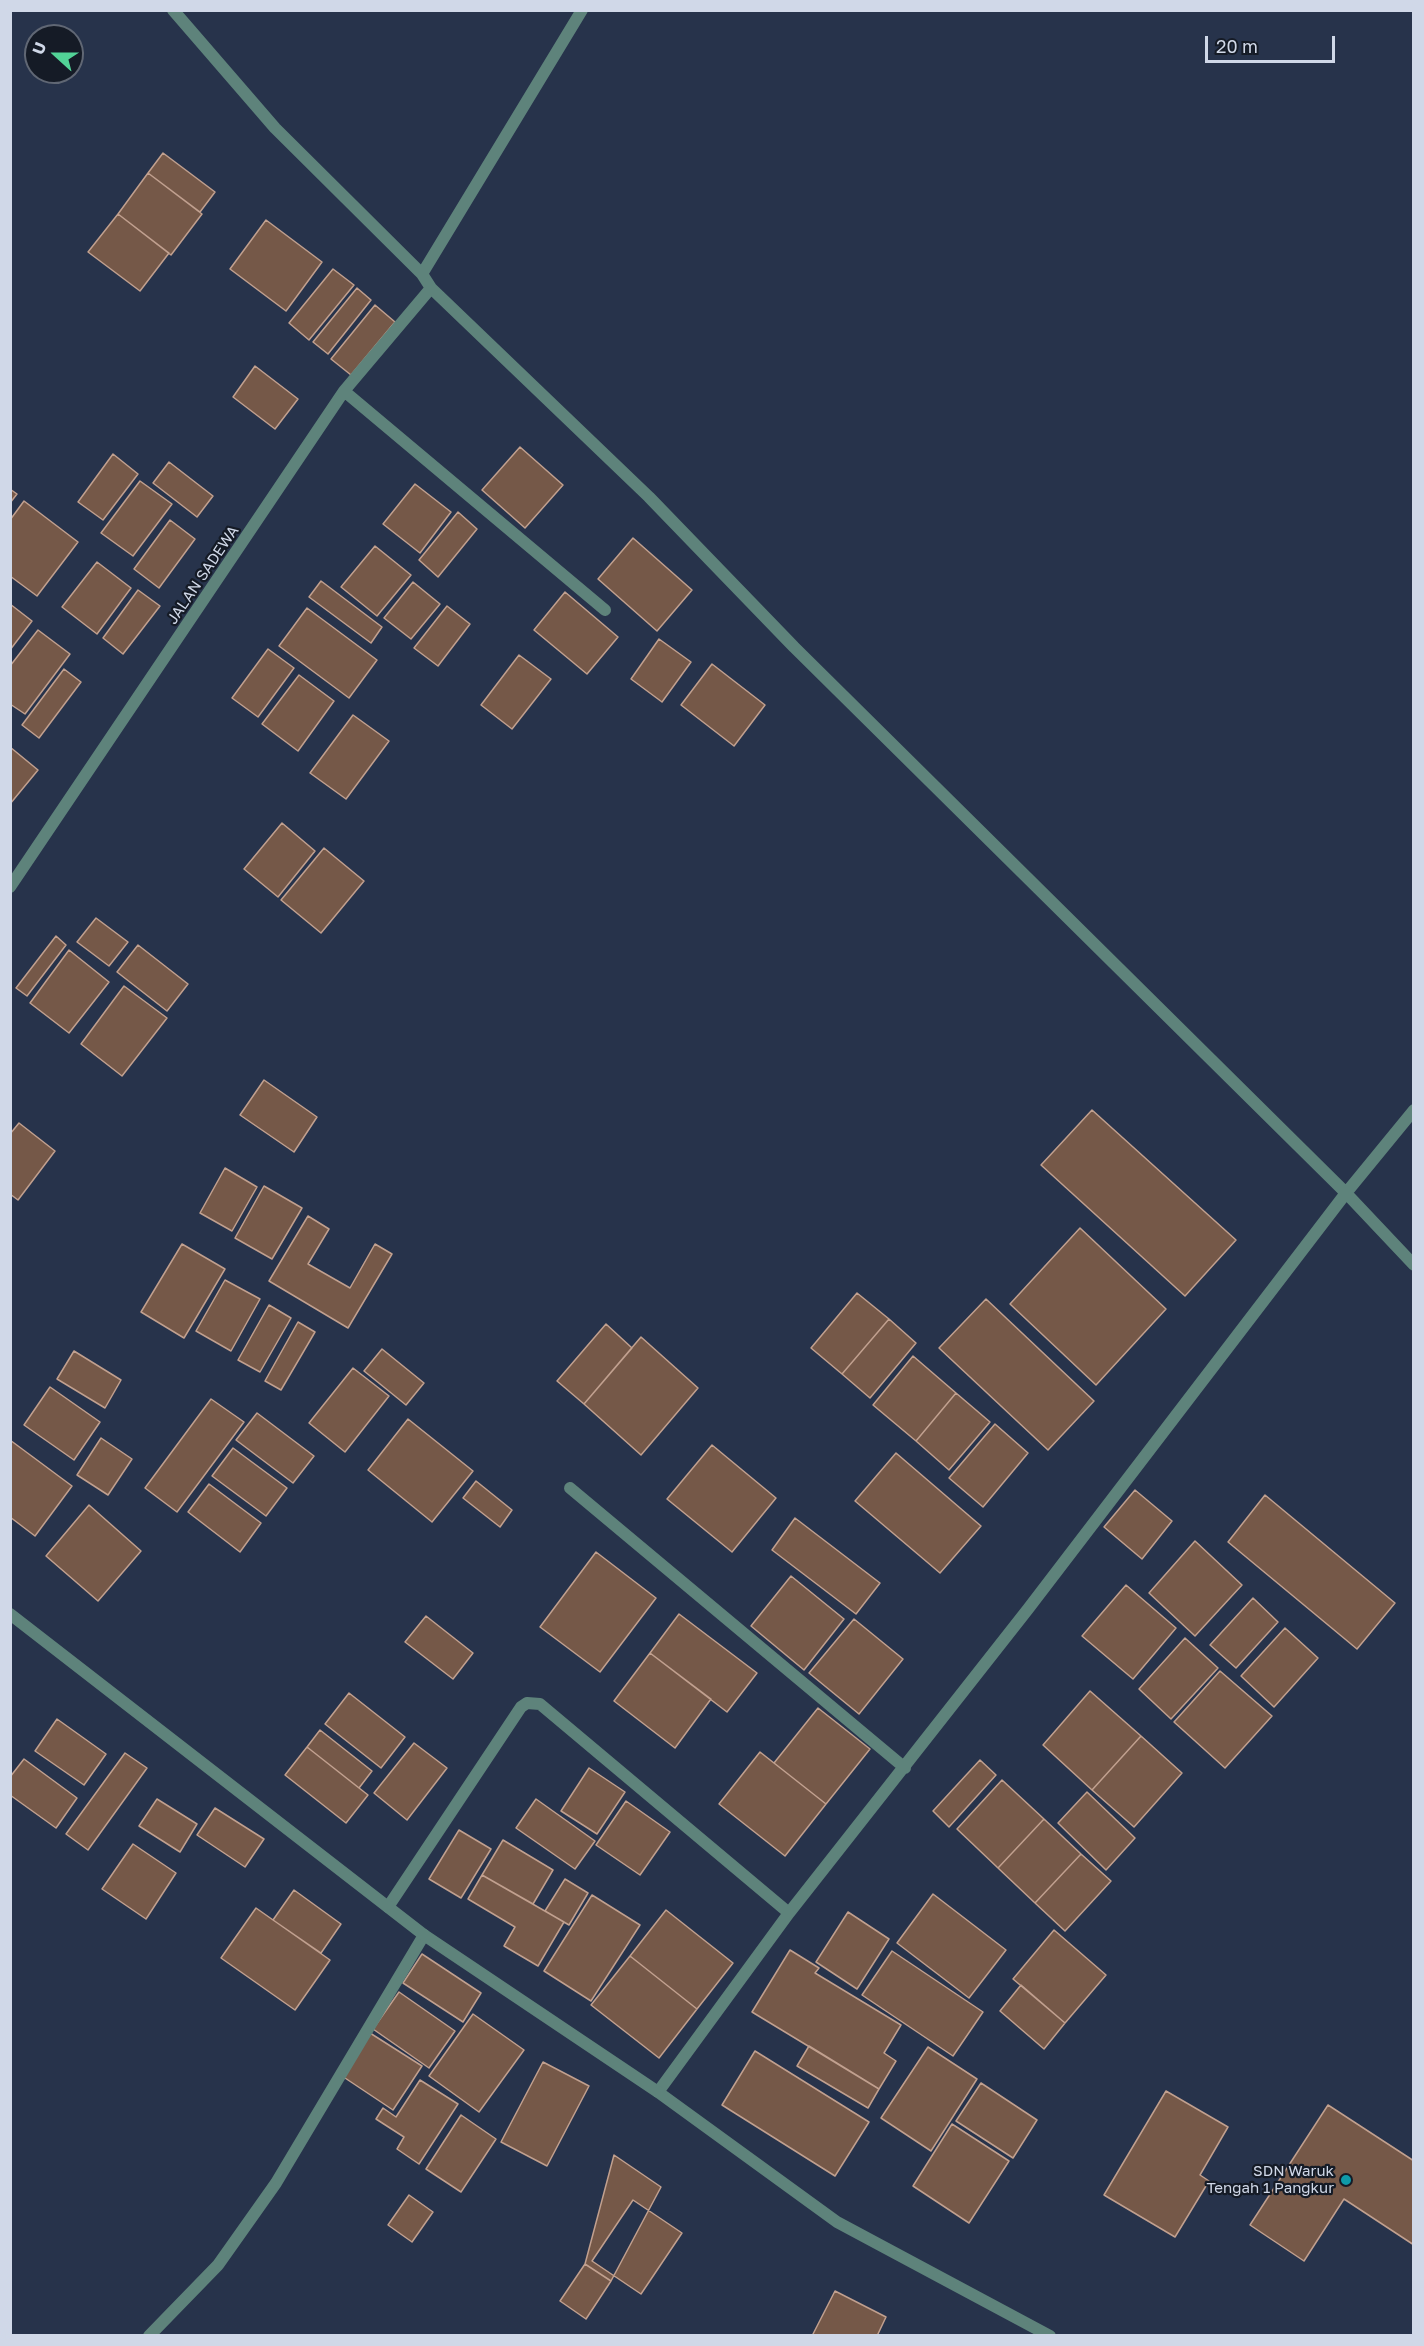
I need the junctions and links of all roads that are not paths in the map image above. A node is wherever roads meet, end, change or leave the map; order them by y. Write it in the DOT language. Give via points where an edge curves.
graph roads {
  1 [pos="173,10"];
  2 [pos="582,10"];
  3 [pos="422,274"];
  4 [pos="431,288"];
  5 [pos="344,391"];
  6 [pos="605,610"];
  7 [pos="10,887"];
  8 [pos="1413,1110"];
  9 [pos="1346,1193"];
  10 [pos="1413,1265"];
  11 [pos="570,1488"];
  12 [pos="10,1614"];
  13 [pos="904,1768"];
  14 [pos="388,1907"];
  15 [pos="789,1913"];
  16 [pos="424,1935"];
  17 [pos="658,2092"];
  18 [pos="149,2336"];
  19 [pos="1050,2336"];
  1 -- 3 [label="street" via="275,128"];
  2 -- 3 [label="street"];
  3 -- 4 [label="street"];
  4 -- 5 [label="street, JALAN SADEWA"];
  4 -- 9 [label="street" via="649,497 794,647"];
  5 -- 6 [label="street"];
  5 -- 7 [label="street, JALAN SADEWA"];
  8 -- 9 [label="street"];
  9 -- 10 [label="street"];
  9 -- 13 [label="street"];
  11 -- 13 [label="street"];
  12 -- 14 [label="street"];
  13 -- 15 [label="street"];
  14 -- 15 [label="street" via="520,1707 527,1703 540,1704"];
  14 -- 16 [label="street"];
  15 -- 17 [label="street"];
  16 -- 17 [label="street"];
  16 -- 18 [label="street" via="276,2183 218,2265"];
  17 -- 19 [label="street" via="837,2222"];
}
